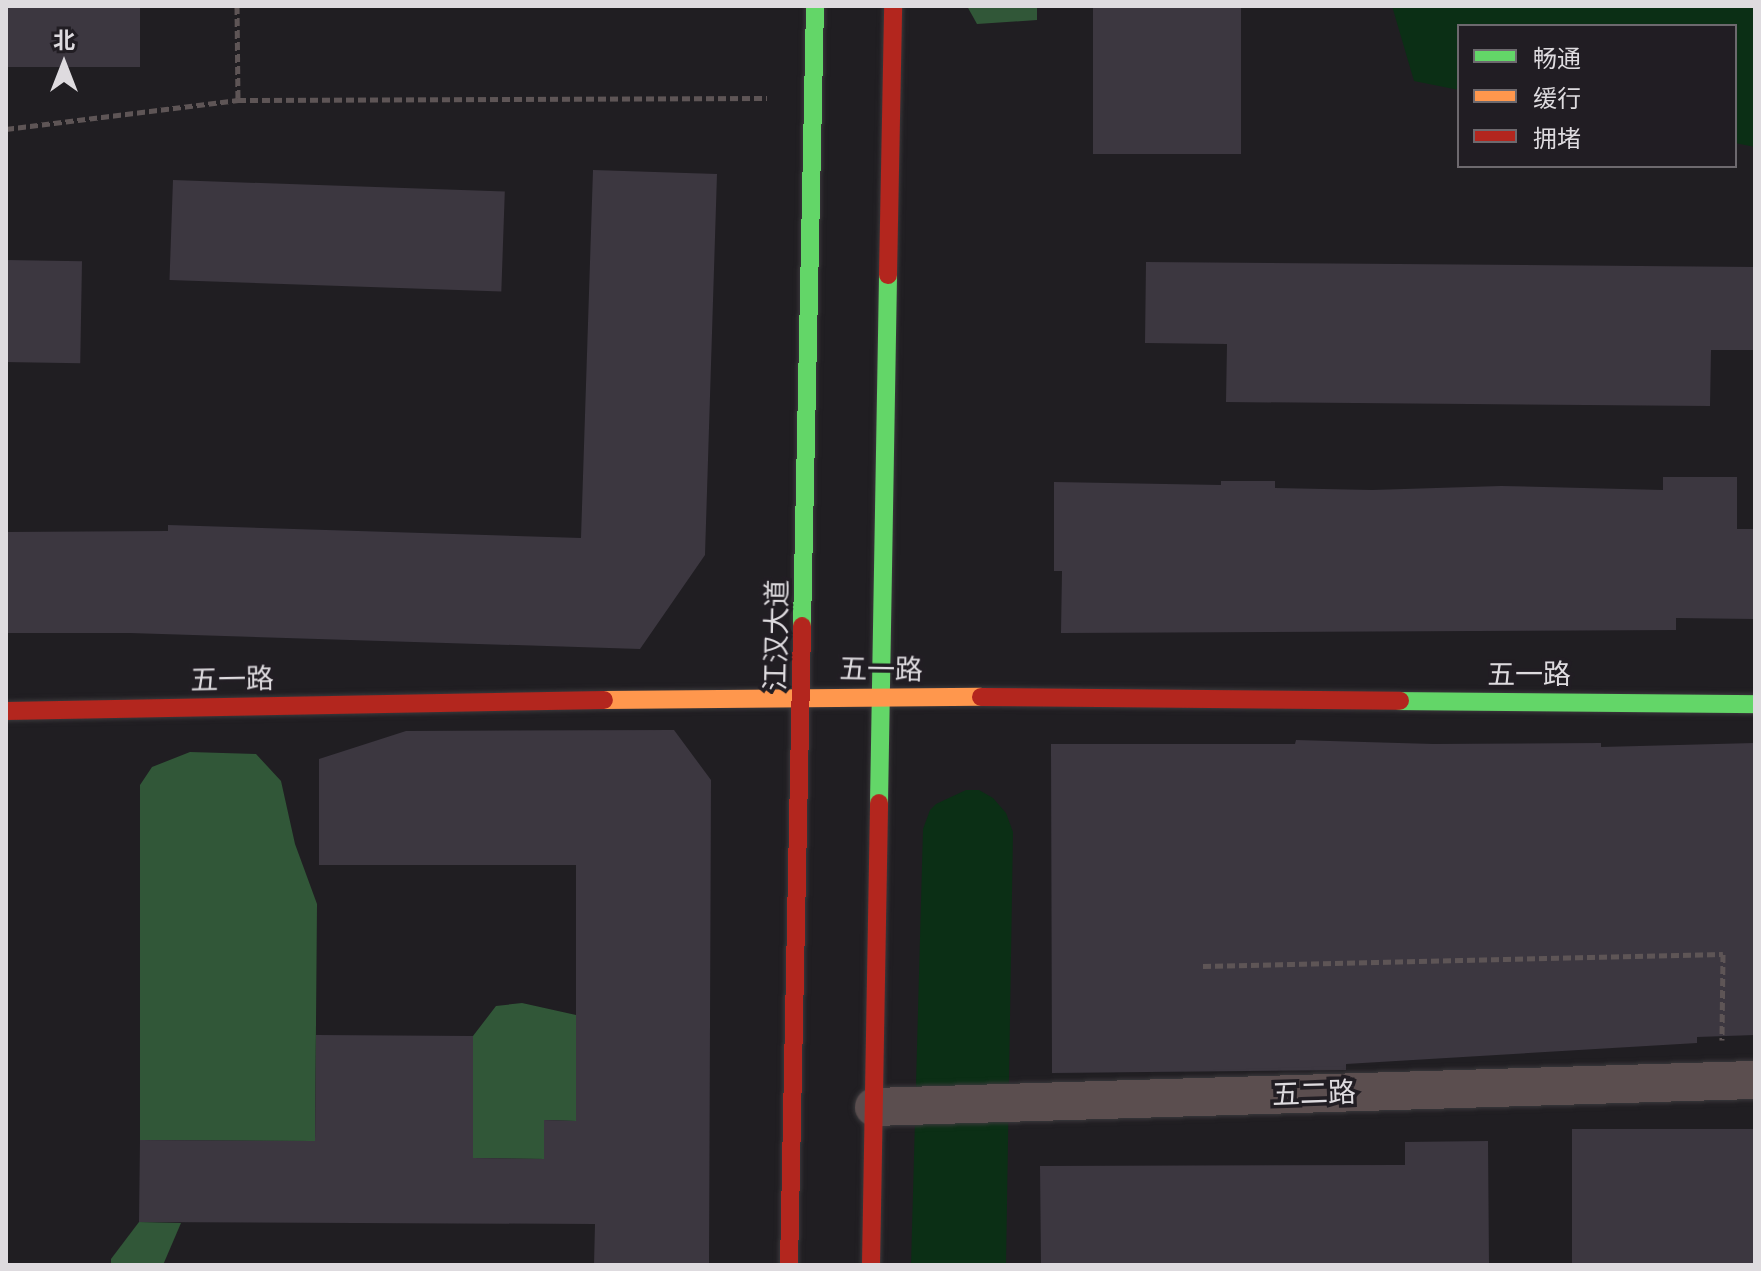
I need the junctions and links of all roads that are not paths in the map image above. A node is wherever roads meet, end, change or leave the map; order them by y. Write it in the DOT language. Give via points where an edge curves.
graph roads {
  1 [pos="815,6"];
  2 [pos="893,6"];
  3 [pos="803,696"];
  4 [pos="880,697"];
  5 [pos="1755,704"];
  6 [pos="6,711"];
  7 [pos="1738,1080"];
  8 [pos="874,1107"];
  9 [pos="789,1265"];
  10 [pos="871,1265"];
  1 -- 3 [label="main road, 江汉大道"];
  2 -- 4 [label="main road"];
  3 -- 4 [label="main road, 五一路"];
  3 -- 6 [label="main road, 五一路"];
  3 -- 9 [label="main road, 江汉大道"];
  4 -- 5 [label="main road, 五一路"];
  4 -- 8 [label="main road"];
  7 -- 8 [label="street, 五二路"];
  8 -- 10 [label="main road"];
}
